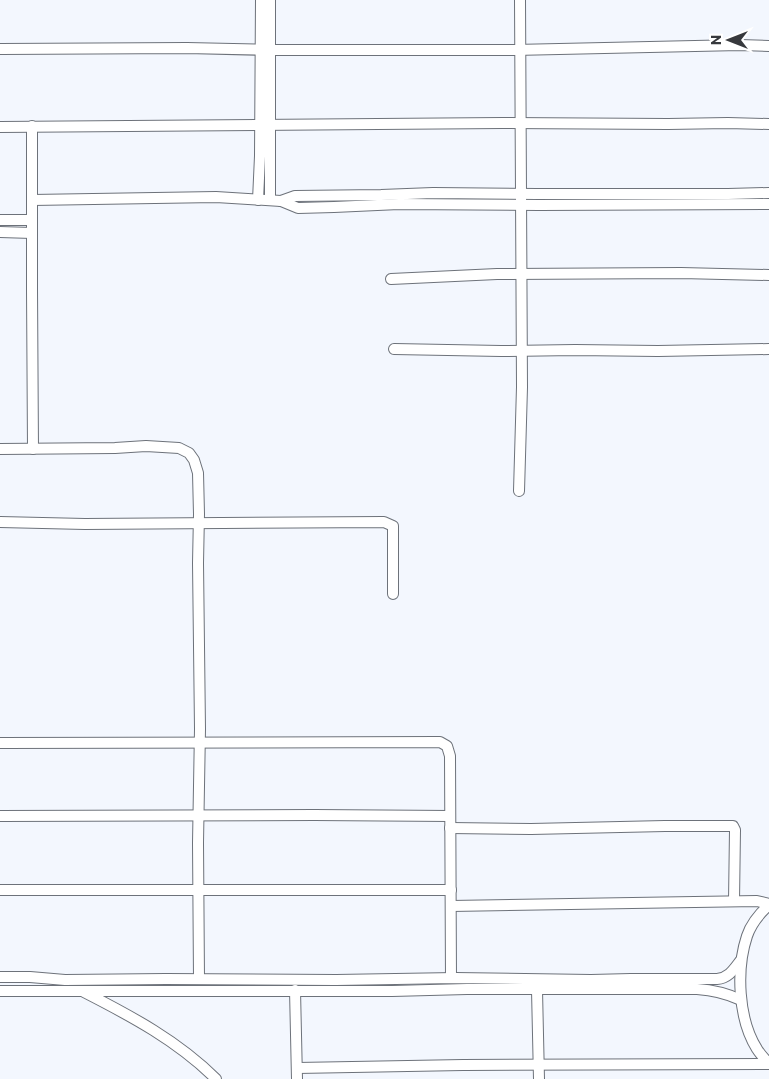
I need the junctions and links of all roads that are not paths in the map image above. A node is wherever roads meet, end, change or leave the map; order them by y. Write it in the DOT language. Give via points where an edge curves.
graph roads {
  1 [pos="261,0"];
  2 [pos="270,0"];
  3 [pos="520,0"];
  4 [pos="769,46"];
  5 [pos="0,49"];
  6 [pos="266,50"];
  7 [pos="521,50"];
  8 [pos="521,123"];
  9 [pos="769,124"];
  10 [pos="265,125"];
  11 [pos="32,126"];
  12 [pos="0,127"];
  13 [pos="769,193"];
  14 [pos="521,194"];
  15 [pos="32,200"];
  16 [pos="258,200"];
  17 [pos="276,201"];
  18 [pos="769,204"];
  19 [pos="521,205"];
  20 [pos="0,220"];
  21 [pos="32,220"];
  22 [pos="0,232"];
  23 [pos="32,233"];
  24 [pos="520,274"];
  25 [pos="769,275"];
  26 [pos="391,278"];
  27 [pos="769,349"];
  28 [pos="394,350"];
  29 [pos="521,351"];
  30 [pos="0,449"];
  31 [pos="33,449"];
  32 [pos="519,491"];
  33 [pos="0,522"];
  34 [pos="199,524"];
  35 [pos="393,594"];
  36 [pos="0,742"];
  37 [pos="200,742"];
  38 [pos="0,816"];
  39 [pos="198,816"];
  40 [pos="450,816"];
  41 [pos="450,828"];
  42 [pos="0,890"];
  43 [pos="451,890"];
  44 [pos="198,891"];
  45 [pos="734,902"];
  46 [pos="769,905"];
  47 [pos="451,906"];
  48 [pos="741,960"];
  49 [pos="0,977"];
  50 [pos="451,978"];
  51 [pos="200,979"];
  52 [pos="66,980"];
  53 [pos="81,990"];
  54 [pos="296,990"];
  55 [pos="536,990"];
  56 [pos="0,991"];
  57 [pos="741,1000"];
  58 [pos="769,1064"];
  59 [pos="538,1065"];
  60 [pos="297,1074"];
  61 [pos="216,1079"];
  62 [pos="539,1079"];
  1 -- 6 [label="street"];
  2 -- 6 [label="street"];
  3 -- 7 [label="street"];
  4 -- 7 [label="street"];
  5 -- 6 [label="street"];
  6 -- 7 [label="street"];
  6 -- 10 [label="street"];
  7 -- 8 [label="street"];
  8 -- 9 [label="street"];
  8 -- 10 [label="street"];
  8 -- 14 [label="street"];
  10 -- 11 [label="street"];
  10 -- 16 [label="street"];
  10 -- 17 [label="street"];
  11 -- 12 [label="street"];
  11 -- 15 [label="street"];
  13 -- 14 [label="street"];
  14 -- 17 [label="street" via="295,196"];
  14 -- 19 [label="street"];
  15 -- 16 [label="street" via="216,197"];
  15 -- 21 [label="street"];
  16 -- 17 [label="street"];
  17 -- 19 [label="street" via="298,208 399,204"];
  18 -- 19 [label="street"];
  19 -- 24 [label="street"];
  20 -- 21 [label="street"];
  21 -- 23 [label="street"];
  22 -- 23 [label="street"];
  23 -- 31 [label="street"];
  24 -- 25 [label="street"];
  24 -- 26 [label="street"];
  24 -- 29 [label="street"];
  27 -- 29 [label="street"];
  28 -- 29 [label="street"];
  29 -- 32 [label="street"];
  30 -- 31 [label="street"];
  31 -- 34 [label="street" via="179,448 189,453 198,473"];
  33 -- 34 [label="street"];
  34 -- 35 [label="street" via="384,522 393,526"];
  34 -- 37 [label="street"];
  36 -- 37 [label="street"];
  37 -- 39 [label="street"];
  37 -- 40 [label="street" via="440,742 447,746 450,756"];
  38 -- 39 [label="street"];
  39 -- 40 [label="street"];
  39 -- 44 [label="street"];
  40 -- 41 [label="street"];
  41 -- 43 [label="street"];
  41 -- 45 [label="street" via="733,826"];
  42 -- 44 [label="street"];
  43 -- 44 [label="street"];
  43 -- 47 [label="street"];
  44 -- 51 [label="street"];
  45 -- 46 [label="street" via="757,901"];
  45 -- 47 [label="street"];
  46 -- 48 [label="street" via="747,935"];
  47 -- 50 [label="street"];
  48 -- 50 [label="street" via="723,979"];
  48 -- 57 [label="street"];
  49 -- 52 [label="street"];
  50 -- 51 [label="street"];
  51 -- 52 [label="street"];
  52 -- 53 [label="street"];
  53 -- 54 [label="street"];
  53 -- 56 [label="street"];
  53 -- 61 [label="street" via="170,1040"];
  54 -- 55 [label="street"];
  54 -- 60 [label="street"];
  55 -- 57 [label="street" via="697,989 714,990"];
  55 -- 59 [label="street"];
  57 -- 58 [label="street" via="756,1048"];
  58 -- 59 [label="street"];
  59 -- 60 [label="street" via="463,1065"];
  59 -- 62 [label="street"];
}
